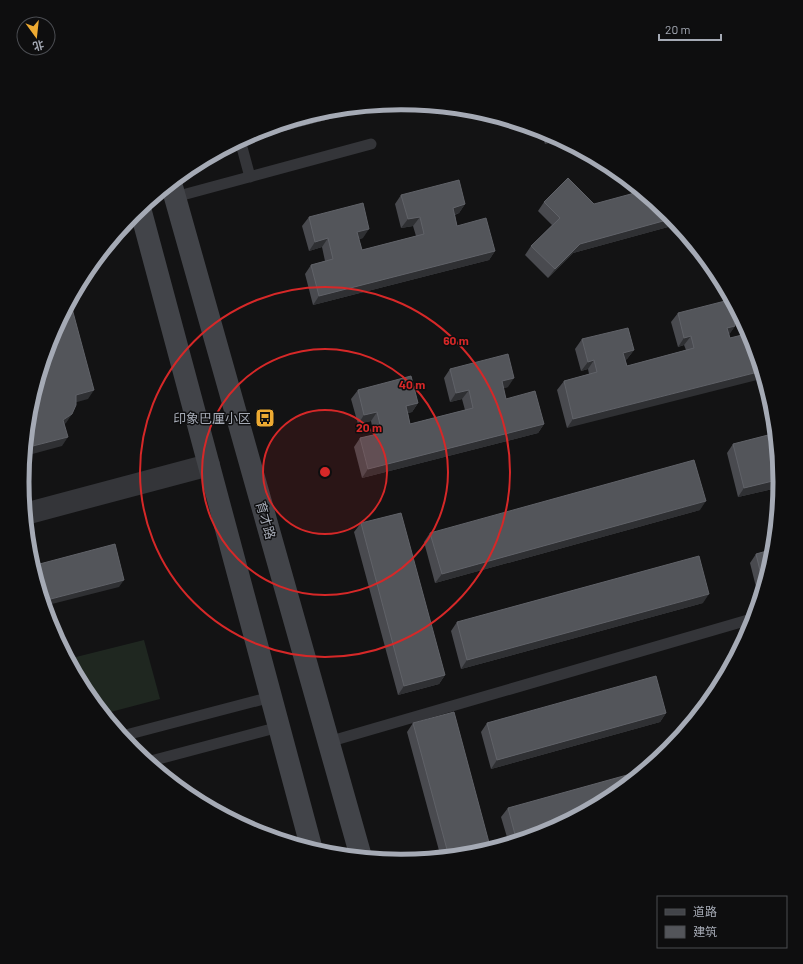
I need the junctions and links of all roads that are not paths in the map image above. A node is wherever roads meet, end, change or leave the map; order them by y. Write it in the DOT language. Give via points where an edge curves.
graph roads {
  1 [pos="371,144"];
  2 [pos="242,146"];
  3 [pos="250,177"];
  4 [pos="173,190"];
  5 [pos="142,215"];
  6 [pos="209,465"];
  7 [pos="31,513"];
  8 [pos="748,620"];
  9 [pos="271,697"];
  10 [pos="279,727"];
  11 [pos="128,735"];
  12 [pos="328,742"];
  13 [pos="154,760"];
  14 [pos="310,843"];
  15 [pos="358,852"];
  1 -- 3 [label="lane"];
  2 -- 3 [label="lane"];
  3 -- 4 [label="lane"];
  4 -- 12 [label="main road, 育才路"];
  5 -- 6 [label="main road"];
  6 -- 7 [label="street"];
  6 -- 9 [label="main road"];
  8 -- 12 [label="lane"];
  9 -- 10 [label="main road"];
  9 -- 11 [label="lane"];
  10 -- 13 [label="lane"];
  10 -- 14 [label="main road"];
  12 -- 15 [label="main road, 育才路"];
}
